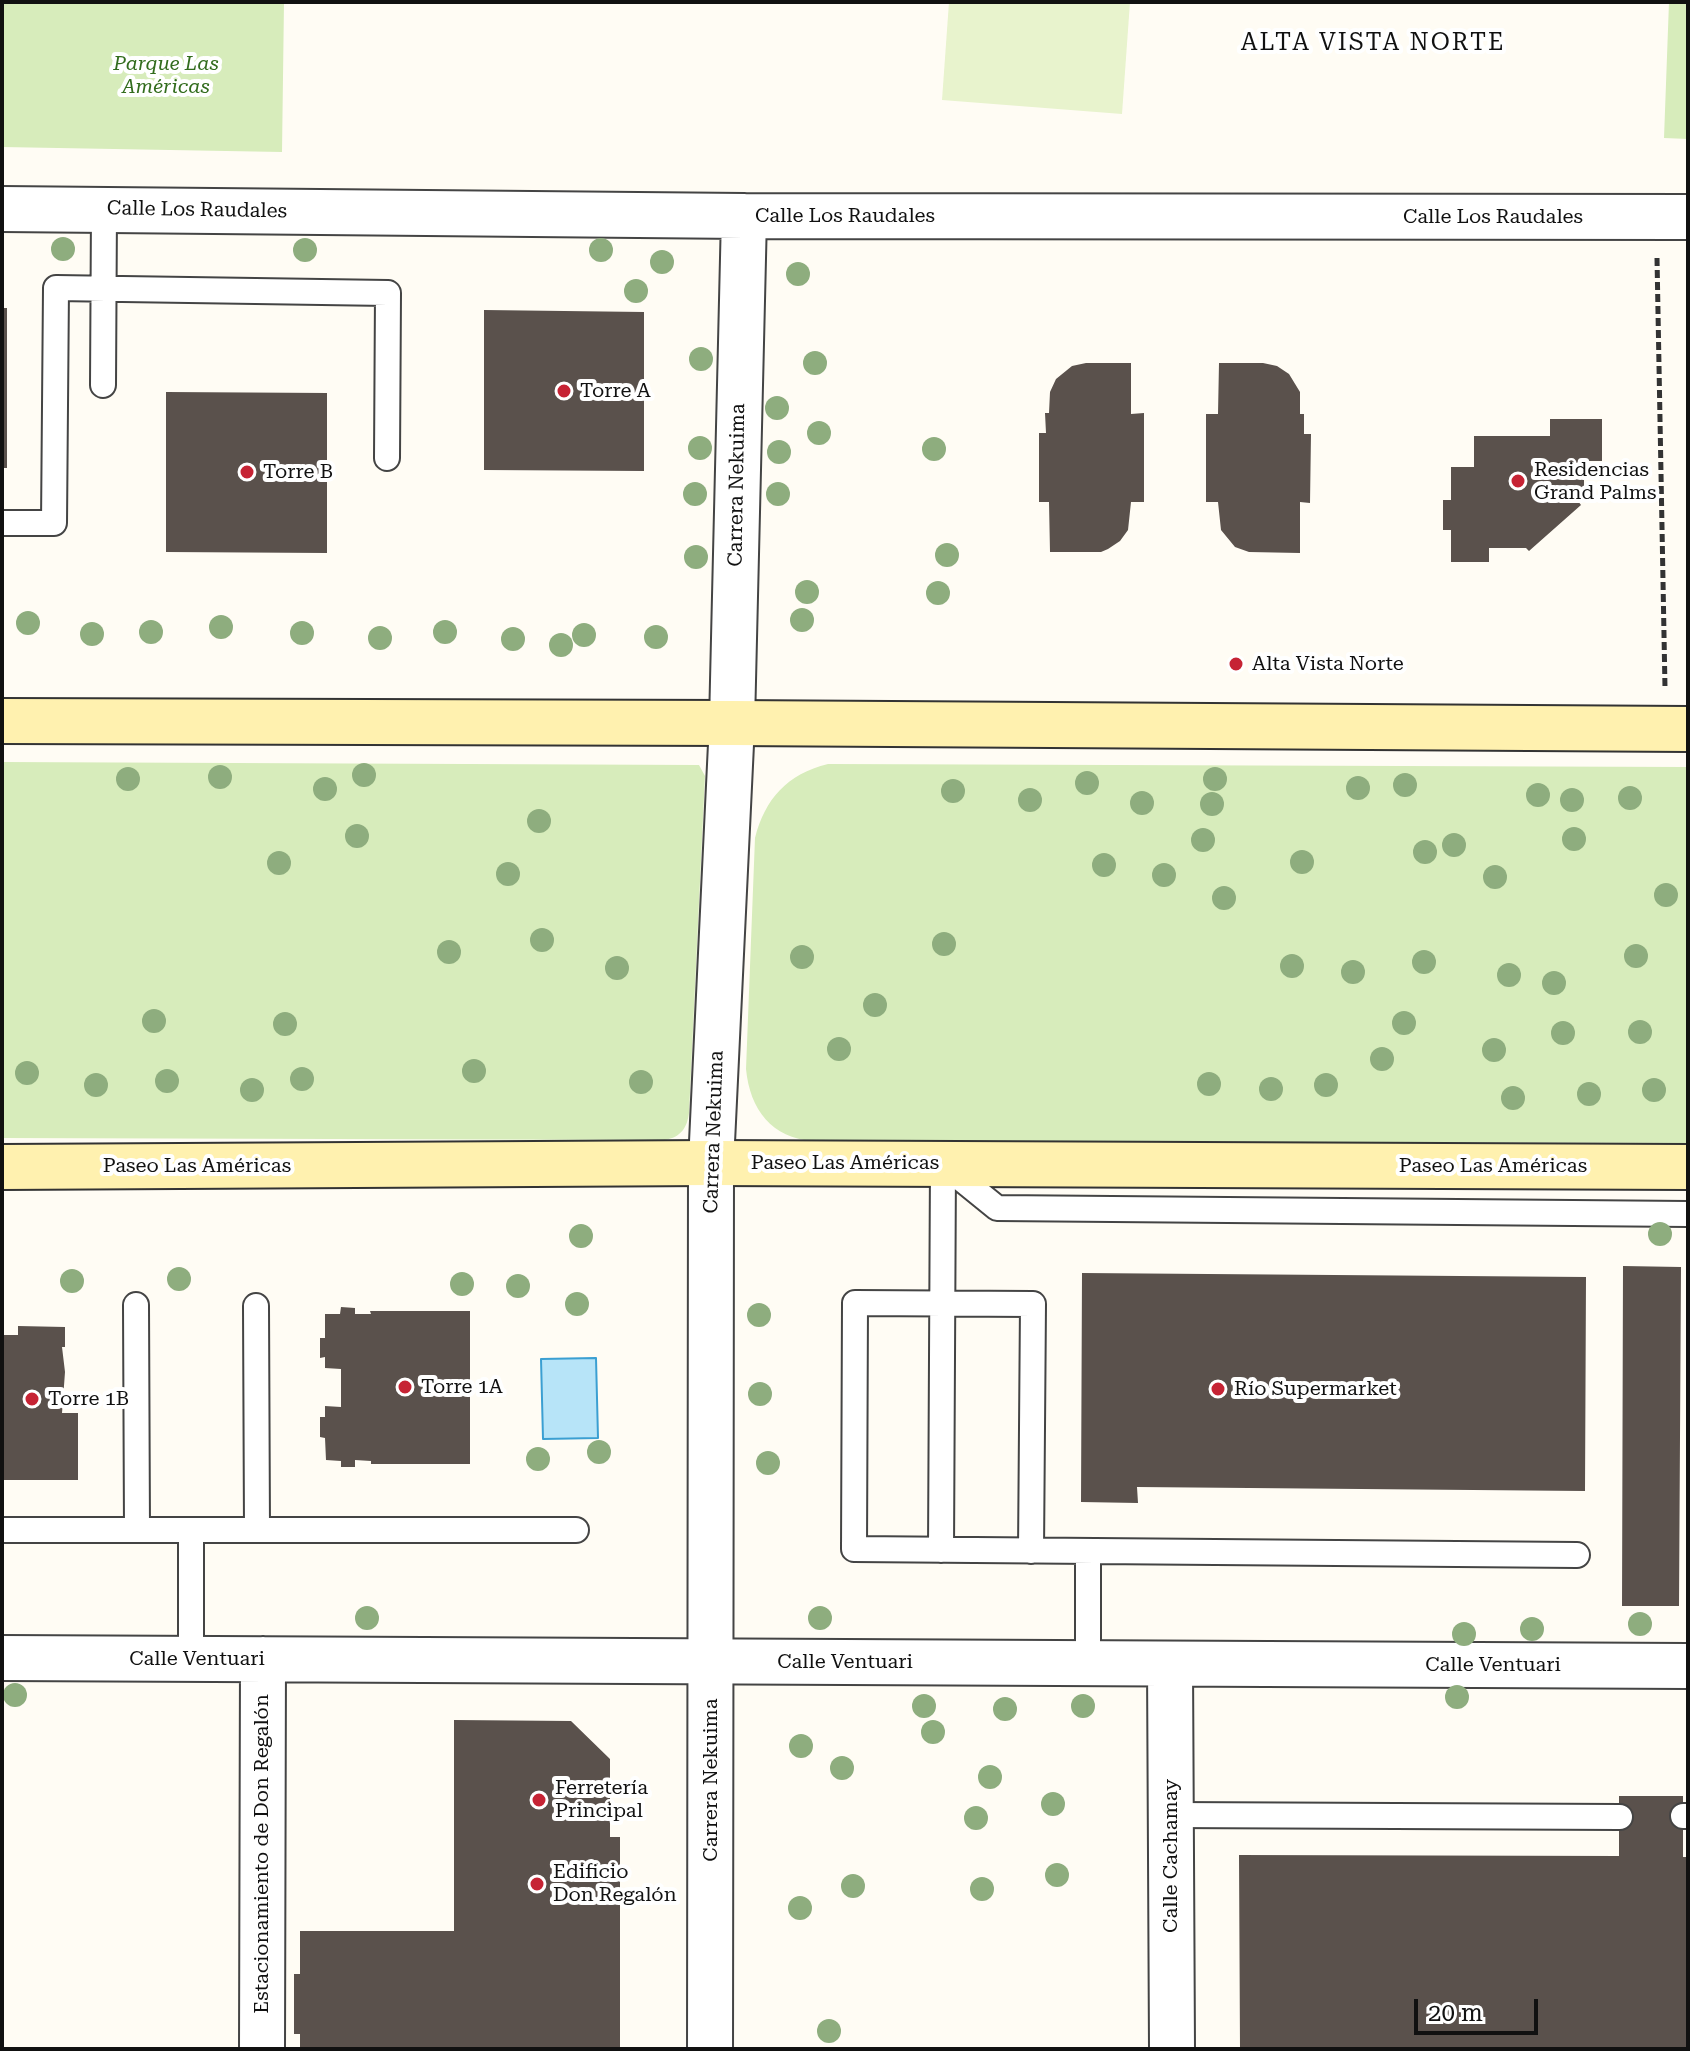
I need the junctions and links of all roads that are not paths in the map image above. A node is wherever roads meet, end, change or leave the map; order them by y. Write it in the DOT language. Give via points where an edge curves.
graph roads {
  1 [pos="2,209"];
  2 [pos="104,209"];
  3 [pos="744,216"];
  4 [pos="1672,217"];
  5 [pos="105,289"];
  6 [pos="103,385"];
  7 [pos="387,458"];
  8 [pos="2,523"];
  9 [pos="2,721"];
  10 [pos="732,723"];
  11 [pos="1677,729"];
  12 [pos="711,1163"];
  13 [pos="943,1164"];
  14 [pos="2,1167"];
  15 [pos="1688,1167"];
  16 [pos="1688,1214"];
  17 [pos="942,1304"];
  18 [pos="136,1305"];
  19 [pos="256,1306"];
  20 [pos="2,1530"];
  21 [pos="137,1530"];
  22 [pos="191,1530"];
  23 [pos="257,1530"];
  24 [pos="576,1530"];
  25 [pos="941,1550"];
  26 [pos="1031,1551"];
  27 [pos="1088,1551"];
  28 [pos="1577,1555"];
  29 [pos="2,1658"];
  30 [pos="191,1659"];
  31 [pos="263,1659"];
  32 [pos="711,1661"];
  33 [pos="1088,1663"];
  34 [pos="1170,1664"];
  35 [pos="1688,1666"];
  36 [pos="1171,1815"];
  37 [pos="1620,1817"];
  38 [pos="262,2049"];
  39 [pos="710,2049"];
  40 [pos="1172,2049"];
  1 -- 2 [label="street, Calle Los Raudales"];
  2 -- 3 [label="street, Calle Los Raudales"];
  2 -- 5 [label="lane"];
  3 -- 4 [label="street, Calle Los Raudales"];
  3 -- 10 [label="street, Carrera Nekuima"];
  5 -- 6 [label="lane"];
  5 -- 7 [label="lane" via="388,293"];
  5 -- 8 [label="lane" via="56,288 54,523"];
  9 -- 10 [label="main road"];
  10 -- 11 [label="main road"];
  10 -- 12 [label="street, Carrera Nekuima"];
  12 -- 13 [label="main road, Paseo Las Américas"];
  12 -- 14 [label="main road, Paseo Las Américas"];
  12 -- 32 [label="street, Carrera Nekuima"];
  13 -- 15 [label="main road, Paseo Las Américas"];
  13 -- 16 [label="lane" via="997,1208"];
  13 -- 17 [label="lane"];
  17 -- 25 [label="lane"];
  17 -- 25 [label="lane" via="855,1303 854,1410 854,1549"];
  17 -- 26 [label="lane" via="1033,1304"];
  18 -- 21 [label="lane"];
  19 -- 23 [label="lane"];
  20 -- 21 [label="lane"];
  21 -- 22 [label="lane"];
  22 -- 23 [label="lane"];
  22 -- 30 [label="lane"];
  23 -- 24 [label="lane"];
  25 -- 26 [label="lane"];
  26 -- 27 [label="lane"];
  27 -- 28 [label="lane"];
  27 -- 33 [label="lane"];
  29 -- 30 [label="street, Calle Ventuari"];
  30 -- 31 [label="street, Calle Ventuari"];
  31 -- 32 [label="street, Calle Ventuari"];
  31 -- 38 [label="street, Estacionamiento de Don Regalón"];
  32 -- 33 [label="street, Calle Ventuari"];
  32 -- 39 [label="street, Carrera Nekuima"];
  33 -- 34 [label="street, Calle Ventuari"];
  34 -- 35 [label="street, Calle Ventuari"];
  34 -- 36 [label="street, Calle Cachamay"];
  36 -- 37 [label="lane"];
  36 -- 40 [label="street, Calle Cachamay"];
}
